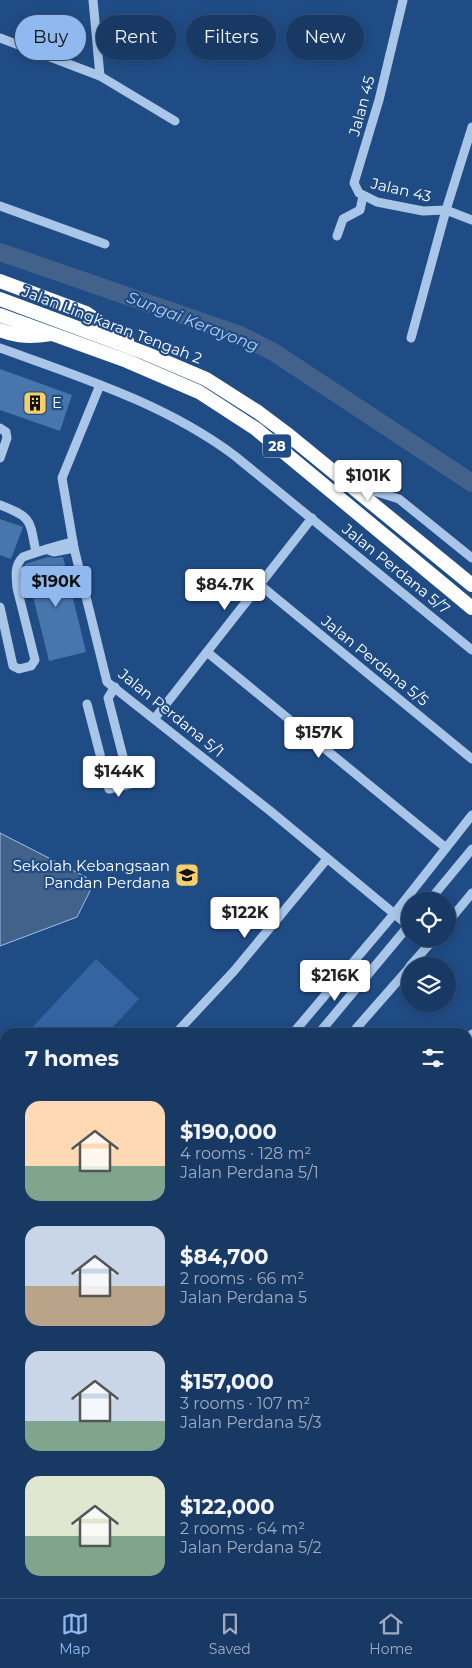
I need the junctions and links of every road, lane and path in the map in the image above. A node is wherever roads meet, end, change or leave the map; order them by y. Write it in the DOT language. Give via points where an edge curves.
graph roads {
  1 [pos="93,0"];
  2 [pos="403,0"];
  3 [pos="0,38"];
  4 [pos="100,76"];
  5 [pos="175,121"];
  6 [pos="472,127"];
  7 [pos="356,189"];
  8 [pos="363,196"];
  9 [pos="0,206"];
  10 [pos="446,210"];
  11 [pos="472,220"];
  12 [pos="337,236"];
  13 [pos="105,244"];
  14 [pos="0,281"];
  15 [pos="0,299"];
  16 [pos="0,315"];
  17 [pos="0,330"];
  18 [pos="52,334"];
  19 [pos="411,338"];
  20 [pos="0,348"];
  21 [pos="146,353"];
  22 [pos="100,385"];
  23 [pos="0,428"];
  24 [pos="0,458"];
  25 [pos="345,482"];
  26 [pos="0,505"];
  27 [pos="312,518"];
  28 [pos="73,545"];
  29 [pos="36,552"];
  30 [pos="472,558"];
  31 [pos="260,585"];
  32 [pos="472,586"];
  33 [pos="0,607"];
  34 [pos="472,608"];
  35 [pos="472,650"];
  36 [pos="207,652"];
  37 [pos="115,687"];
  38 [pos="125,695"];
  39 [pos="87,704"];
  40 [pos="110,706"];
  41 [pos="155,718"];
  42 [pos="472,759"];
  43 [pos="472,815"];
  44 [pos="446,848"];
  45 [pos="472,849"];
  46 [pos="327,859"];
  47 [pos="436,892"];
  48 [pos="472,893"];
  49 [pos="456,912"];
  50 [pos="394,914"];
  51 [pos="401,919"];
  52 [pos="401,935"];
  53 [pos="427,947"];
  54 [pos="418,957"];
  55 [pos="401,976"];
  56 [pos="181,1028"];
  57 [pos="297,1028"];
  58 [pos="323,1028"];
  59 [pos="356,1028"];
  1 -- 4 [label="street"];
  2 -- 7 [label="street, Jalan 45" via="379,100 354,183"];
  3 -- 4 [label="street"];
  4 -- 5 [label="street"];
  6 -- 10 [label="street"];
  7 -- 8 [label="street, Jalan 43"];
  8 -- 10 [label="street, Jalan 43" via="416,210"];
  8 -- 12 [label="street" via="360,210 343,219"];
  9 -- 13 [label="street"];
  10 -- 11 [label="street, Jalan 43"];
  10 -- 19 [label="street"];
  14 -- 21 [label="highway" via="86,313"];
  15 -- 21 [label="highway, Jalan Lingkaran Tengah 2 / 28"];
  16 -- 18 [label="highway, Jalan Lingkaran Tengah 2 / 28"];
  17 -- 18 [label="highway" via="31,337"];
  18 -- 34 [label="highway, Jalan Lingkaran Tengah 2 / 28" via="199,392 256,429"];
  20 -- 22 [label="street, Jalan Perdana 5/7"];
  21 -- 25 [label="highway, Jalan Lingkaran Tengah 2 / 28" via="206,379 258,412"];
  22 -- 27 [label="street, Jalan Perdana 5/7" via="197,429"];
  22 -- 28 [label="street, Jalan Perdana 5/1" via="62,478"];
  23 -- 24 [label="street" via="8,438"];
  25 -- 30 [label="street" via="399,499"];
  25 -- 32 [label="highway, Jalan Lingkaran Tengah 2 / 28"];
  26 -- 29 [label="street" via="25,516 30,522"];
  27 -- 31 [label="street"];
  27 -- 35 [label="street, Jalan Perdana 5/7"];
  28 -- 29 [label="street" via="54,552"];
  28 -- 37 [label="street, Jalan Perdana 5/1" via="107,682"];
  29 -- 33 [label="street" via="23,556 16,576 35,660 31,666 19,669 13,666"];
  31 -- 36 [label="street"];
  31 -- 42 [label="street, Jalan Perdana 5/5"];
  36 -- 41 [label="street"];
  36 -- 44 [label="street"];
  37 -- 38 [label="street, Jalan Perdana 5/1"];
  37 -- 40 [label="street" via="108,698"];
  38 -- 40 [label="street"];
  38 -- 41 [label="street, Jalan Perdana 5/1"];
  39 -- 40 [label="street" via="109,789 130,784"];
  41 -- 46 [label="street, Jalan Perdana 5/1"];
  43 -- 44 [label="street"];
  44 -- 50 [label="street"];
  45 -- 47 [label="street"];
  46 -- 50 [label="street, Jalan Perdana 5/1"];
  46 -- 56 [label="street"];
  48 -- 49 [label="street"];
  50 -- 51 [label="street, Jalan Perdana 5/1"];
  50 -- 57 [label="street"];
  52 -- 58 [label="street"];
  53 -- 54 [label="street"];
  55 -- 59 [label="street"];
}
